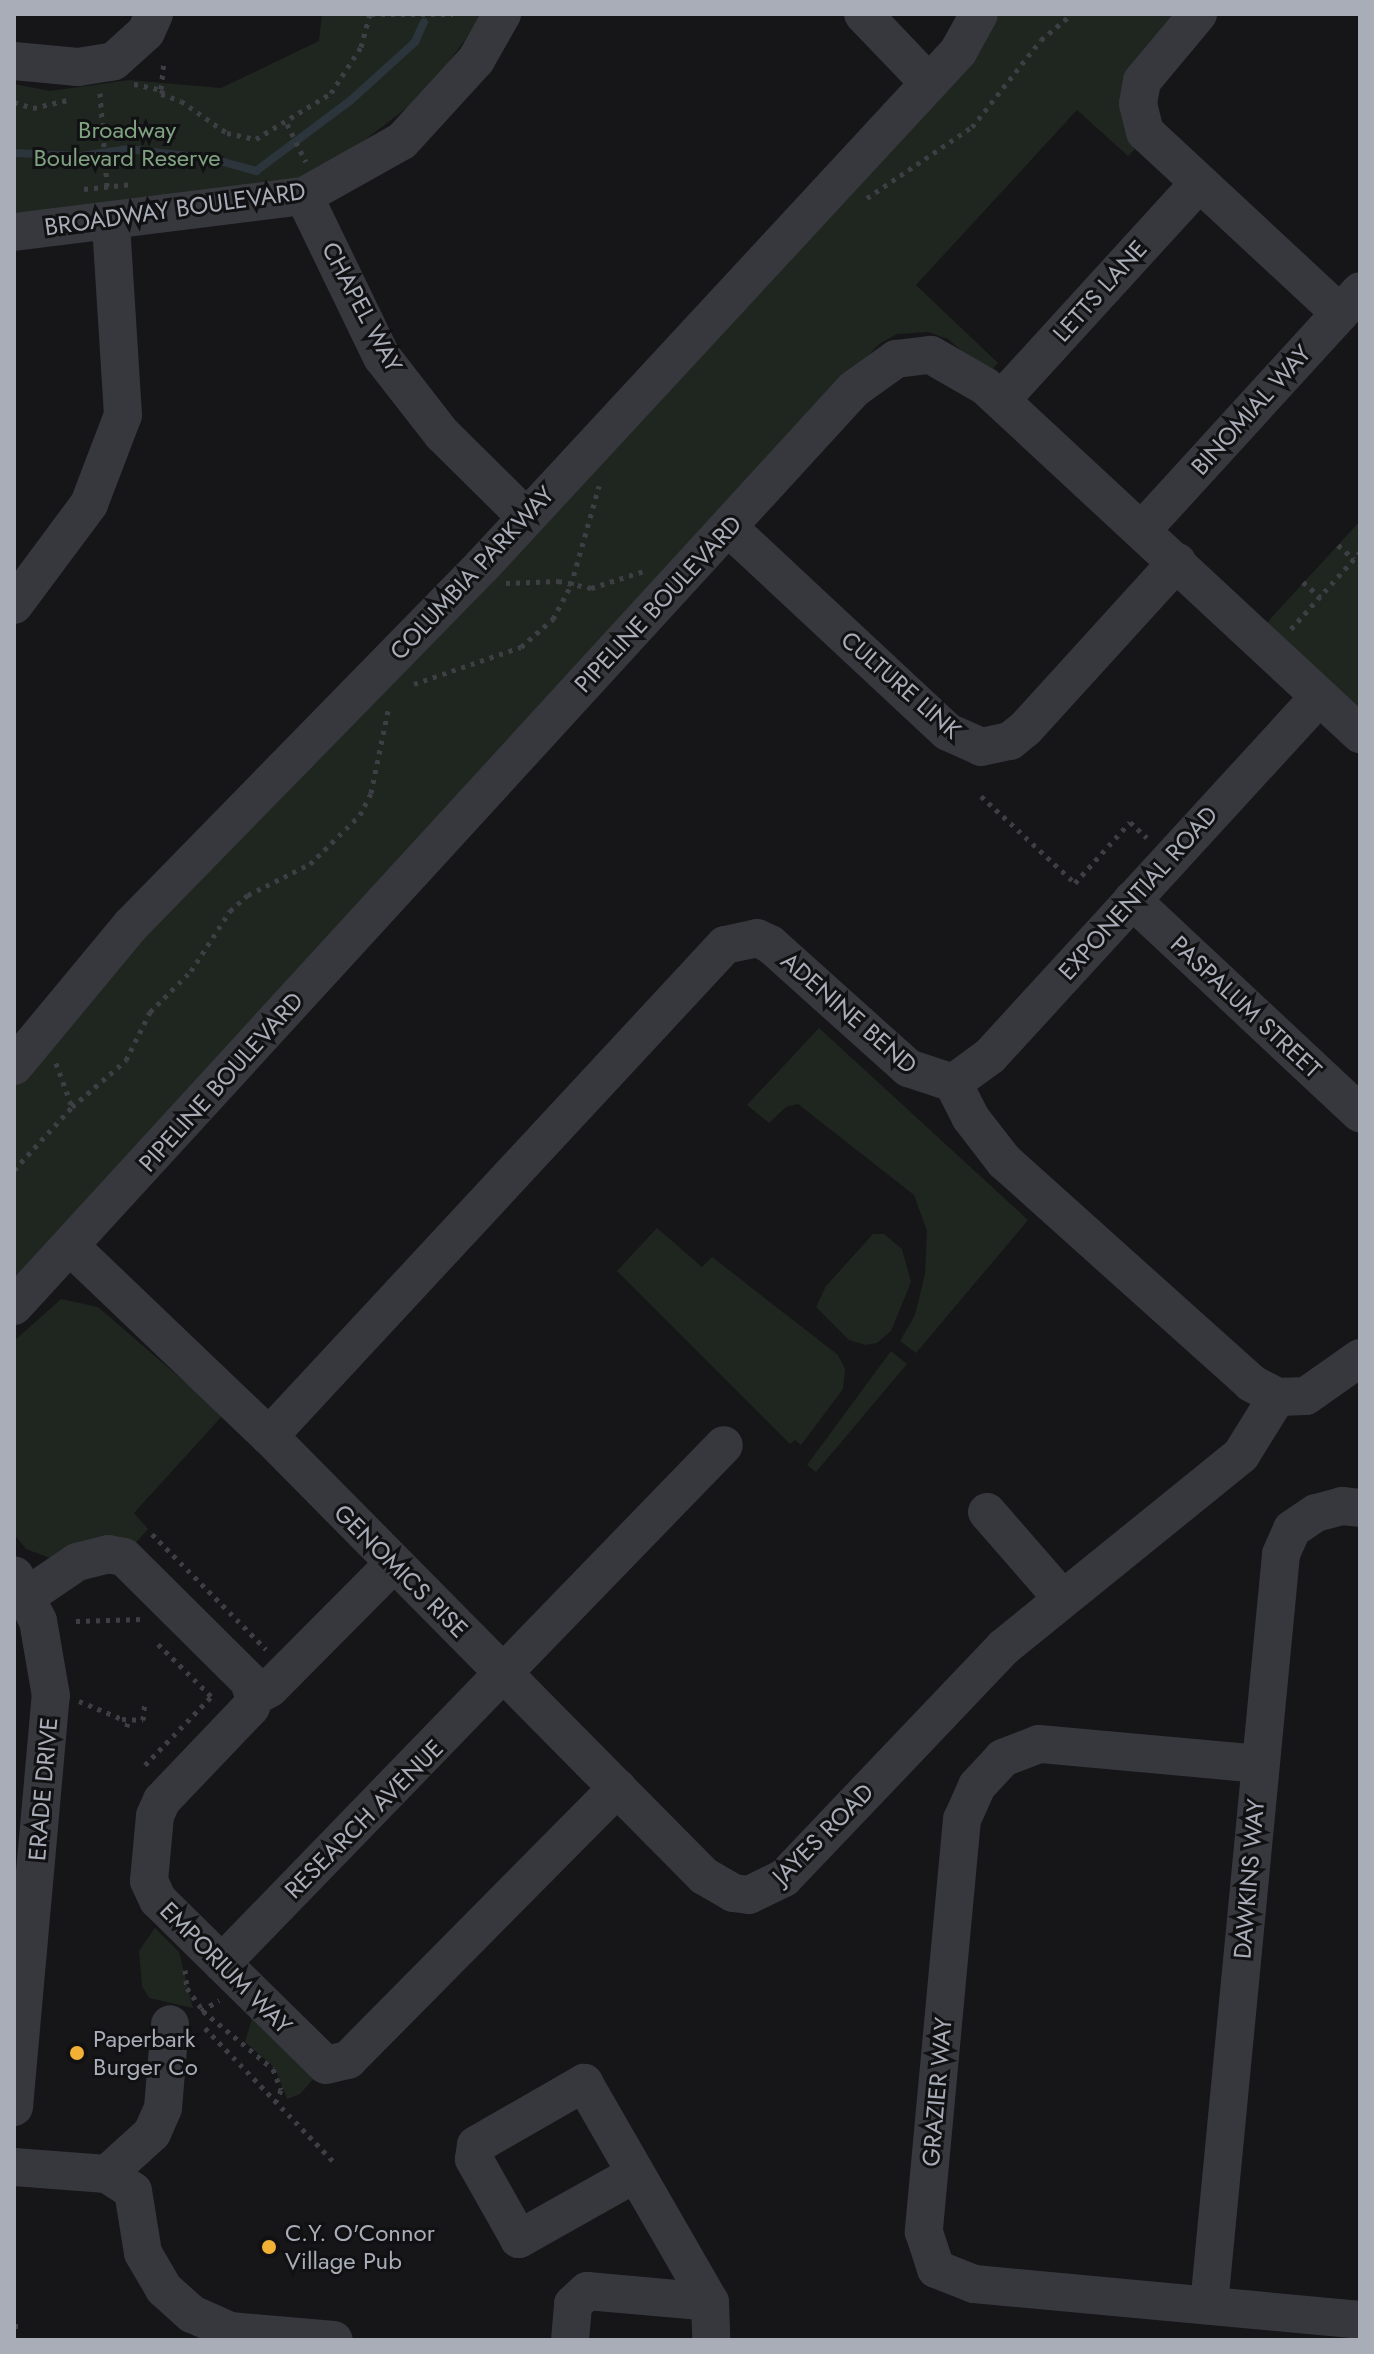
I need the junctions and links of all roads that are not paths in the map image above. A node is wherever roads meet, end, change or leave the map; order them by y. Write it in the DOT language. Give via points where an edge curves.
graph roads {
  1 [pos="154,14"];
  2 [pos="502,14"];
  3 [pos="863,14"];
  4 [pos="959,14"];
  5 [pos="979,14"];
  6 [pos="1198,14"];
  7 [pos="14,61"];
  8 [pos="928,80"];
  9 [pos="303,177"];
  10 [pos="1199,183"];
  11 [pos="111,224"];
  12 [pos="14,232"];
  13 [pos="1350,302"];
  14 [pos="1001,400"];
  15 [pos="526,517"];
  16 [pos="729,528"];
  17 [pos="1143,529"];
  18 [pos="1177,562"];
  19 [pos="14,605"];
  20 [pos="1319,697"];
  21 [pos="1360,734"];
  22 [pos="1132,900"];
  23 [pos="14,1066"];
  24 [pos="953,1083"];
  25 [pos="1360,1113"];
  26 [pos="70,1246"];
  27 [pos="14,1306"];
  28 [pos="1360,1358"];
  29 [pos="1277,1397"];
  30 [pos="269,1436"];
  31 [pos="724,1445"];
  32 [pos="1360,1508"];
  33 [pos="987,1512"];
  34 [pos="393,1564"];
  35 [pos="20,1585"];
  36 [pos="1061,1597"];
  37 [pos="504,1675"];
  38 [pos="254,1697"];
  39 [pos="1260,1764"];
  40 [pos="617,1788"];
  41 [pos="23,1910"];
  42 [pos="206,1961"];
  43 [pos="187,2026"];
  44 [pos="14,2107"];
  45 [pos="14,2167"];
  46 [pos="107,2174"];
  47 [pos="633,2175"];
  48 [pos="710,2302"];
  49 [pos="1209,2305"];
  50 [pos="1360,2320"];
  51 [pos="334,2340"];
  52 [pos="570,2340"];
  53 [pos="711,2340"];
  1 -- 7 [label="street" via="146,32 114,61 78,67"];
  2 -- 9 [label="street, BROADWAY BOULEVARD" via="476,60 402,141"];
  3 -- 8 [label="street"];
  4 -- 8 [label="street, COLUMBIA PARKWAY"];
  5 -- 8 [label="street, COLUMBIA PARKWAY" via="958,52"];
  6 -- 10 [label="street" via="1146,73 1138,104 1145,132"];
  8 -- 15 [label="street, COLUMBIA PARKWAY"];
  9 -- 11 [label="street, BROADWAY BOULEVARD"];
  9 -- 15 [label="street, CHAPEL WAY" via="382,357 442,434"];
  10 -- 13 [label="street"];
  10 -- 14 [label="street, LETTS LANE"];
  11 -- 12 [label="street, BROADWAY BOULEVARD"];
  11 -- 19 [label="street" via="123,415 89,504"];
  13 -- 17 [label="street, BINOMIAL WAY"];
  14 -- 16 [label="street, PIPELINE BOULEVARD" via="968,372 931,355 889,362 854,389"];
  14 -- 17 [label="street, PIPELINE BOULEVARD"];
  15 -- 23 [label="street, COLUMBIA PARKWAY" via="131,925"];
  16 -- 18 [label="street, CULTURE LINK" via="948,732 981,747 1010,741 1025,729"];
  16 -- 26 [label="street, PIPELINE BOULEVARD"];
  17 -- 18 [label="street, PIPELINE BOULEVARD"];
  18 -- 20 [label="street, PIPELINE BOULEVARD"];
  20 -- 21 [label="street, PIPELINE BOULEVARD"];
  20 -- 22 [label="street, EXPONENTIAL ROAD"];
  22 -- 24 [label="street, EXPONENTIAL ROAD" via="990,1056"];
  22 -- 25 [label="street, PASPALUM STREET"];
  24 -- 29 [label="street" via="970,1117 1004,1161 1221,1359"];
  24 -- 30 [label="street, ADENINE BEND" via="908,1068 770,944 757,938 725,945"];
  26 -- 27 [label="street, PIPELINE BOULEVARD"];
  26 -- 30 [label="street, GENOMICS RISE"];
  28 -- 29 [label="street" via="1306,1396"];
  29 -- 36 [label="street, JAYES ROAD" via="1241,1455"];
  30 -- 34 [label="street, GENOMICS RISE"];
  31 -- 37 [label="street"];
  32 -- 39 [label="street, DAWKINS WAY" via="1316,1513 1292,1529 1281,1554"];
  33 -- 36 [label="street"];
  34 -- 37 [label="street, GENOMICS RISE"];
  34 -- 38 [label="street, EMPORIUM WAY" via="270,1688"];
  35 -- 38 [label="street" via="77,1562 108,1554 124,1557 249,1681"];
  35 -- 41 [label="street, ERADE DRIVE" via="44,1645 51,1696"];
  36 -- 40 [label="street, JAYES ROAD" via="1004,1647 775,1886 749,1895 719,1887"];
  37 -- 40 [label="street, JAYES ROAD"];
  37 -- 42 [label="street, RESEARCH AVENUE"];
  38 -- 42 [label="street, EMPORIUM WAY" via="251,1707 162,1800 148,1857 149,1881 158,1900"];
  39 -- 49 [label="street, DAWKINS WAY"];
  39 -- 49 [label="street, GRAZIER WAY" via="1039,1744 1003,1758 977,1786 960,1835 924,2232 936,2269 974,2284"];
  40 -- 42 [label="street, EMPORIUM WAY" via="341,2064 318,2061"];
  41 -- 44 [label="street, ERADE DRIVE"];
  43 -- 46 [label="street" via="152,2133"];
  45 -- 46 [label="street"];
  46 -- 51 [label="street" via="133,2191 143,2253 164,2289 192,2314 230,2331"];
  47 -- 48 [label="street"];
  48 -- 52 [label="street" via="587,2291 573,2304"];
  48 -- 53 [label="street"];
  49 -- 50 [label="street, GRAZIER WAY"];
}
